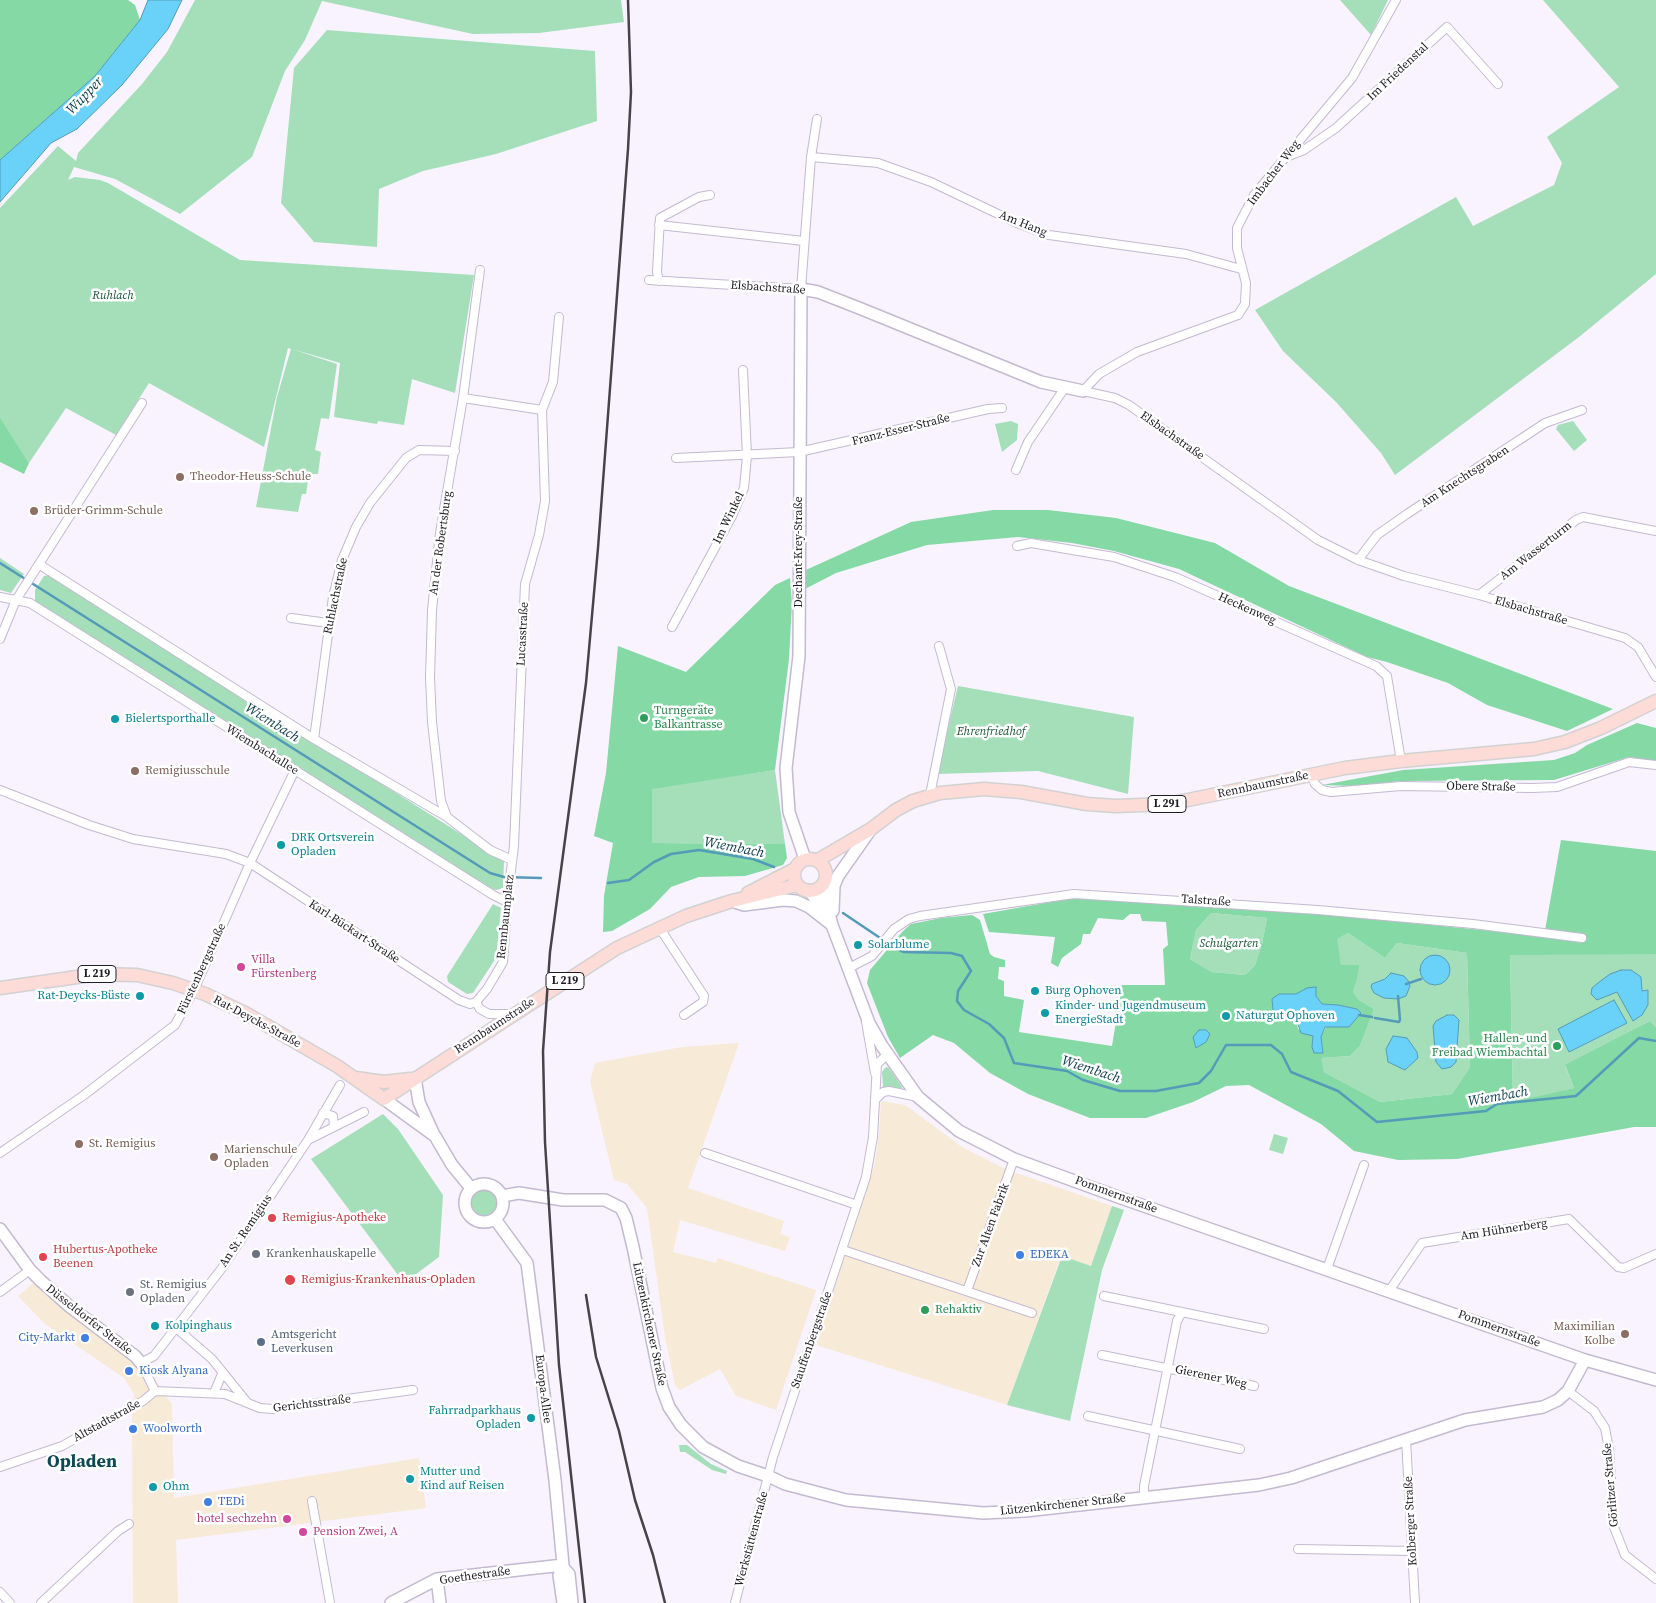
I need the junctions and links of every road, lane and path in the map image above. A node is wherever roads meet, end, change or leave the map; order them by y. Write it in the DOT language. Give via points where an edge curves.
graph roads {
  1 [pos="1396,0"];
  2 [pos="1498,84"];
  3 [pos="817,119"];
  4 [pos="811,157"];
  5 [pos="1284,158"];
  6 [pos="710,195"];
  7 [pos="659,224"];
  8 [pos="804,241"];
  9 [pos="1242,269"];
  10 [pos="480,270"];
  11 [pos="649,280"];
  12 [pos="659,281"];
  13 [pos="801,289"];
  14 [pos="559,317"];
  15 [pos="743,370"];
  16 [pos="1064,389"];
  17 [pos="1083,391"];
  18 [pos="463,398"];
  19 [pos="142,403"];
  20 [pos="1002,408"];
  21 [pos="542,410"];
  22 [pos="1582,410"];
  23 [pos="455,451"];
  24 [pos="800,452"];
  25 [pos="747,455"];
  26 [pos="676,458"];
  27 [pos="1016,470"];
  28 [pos="1656,531"];
  29 [pos="1018,546"];
  30 [pos="1358,560"];
  31 [pos="40,565"];
  32 [pos="1479,595"];
  33 [pos="0,597"];
  34 [pos="16,600"];
  35 [pos="291,618"];
  36 [pos="328,623"];
  37 [pos="672,627"];
  38 [pos="0,639"];
  39 [pos="939,646"];
  40 [pos="1656,677"];
  41 [pos="1656,701"];
  42 [pos="314,739"];
  43 [pos="1400,761"];
  44 [pos="1656,765"];
  45 [pos="295,770"];
  46 [pos="1311,775"];
  47 [pos="0,790"];
  48 [pos="930,795"];
  49 [pos="447,817"];
  50 [pos="871,829"];
  51 [pos="805,859"];
  52 [pos="818,860"];
  53 [pos="250,863"];
  54 [pos="511,863"];
  55 [pos="794,869"];
  56 [pos="826,872"];
  57 [pos="797,885"];
  58 [pos="816,889"];
  59 [pos="732,901"];
  60 [pos="507,902"];
  61 [pos="832,925"];
  62 [pos="660,927"];
  63 [pos="1582,938"];
  64 [pos="849,968"];
  65 [pos="0,988"];
  66 [pos="194,990"];
  67 [pos="476,1002"];
  68 [pos="865,1012"];
  69 [pos="514,1014"];
  70 [pos="684,1015"];
  71 [pos="887,1055"];
  72 [pos="876,1074"];
  73 [pos="353,1078"];
  74 [pos="415,1078"];
  75 [pos="340,1085"];
  76 [pos="918,1097"];
  77 [pos="384,1099"];
  78 [pos="875,1100"];
  79 [pos="364,1112"];
  80 [pos="323,1113"];
  81 [pos="334,1126"];
  82 [pos="435,1136"];
  83 [pos="308,1140"];
  84 [pos="0,1153"];
  85 [pos="705,1153"];
  86 [pos="1014,1159"];
  87 [pos="1364,1165"];
  88 [pos="471,1188"];
  89 [pos="502,1196"];
  90 [pos="857,1206"];
  91 [pos="495,1218"];
  92 [pos="0,1229"];
  93 [pos="843,1250"];
  94 [pos="1656,1254"];
  95 [pos="1327,1269"];
  96 [pos="30,1270"];
  97 [pos="967,1291"];
  98 [pos="1389,1291"];
  99 [pos="0,1292"];
  100 [pos="1104,1296"];
  101 [pos="1182,1312"];
  102 [pos="1032,1313"];
  103 [pos="175,1328"];
  104 [pos="1264,1329"];
  105 [pos="1102,1355"];
  106 [pos="1585,1360"];
  107 [pos="141,1363"];
  108 [pos="1168,1368"];
  109 [pos="222,1374"];
  110 [pos="1656,1380"];
  111 [pos="1254,1386"];
  112 [pos="413,1390"];
  113 [pos="1568,1390"];
  114 [pos="155,1391"];
  115 [pos="214,1392"];
  116 [pos="246,1401"];
  117 [pos="1088,1416"];
  118 [pos="1156,1429"];
  119 [pos="1406,1439"];
  120 [pos="1240,1449"];
  121 [pos="0,1467"];
  122 [pos="768,1476"];
  123 [pos="1144,1498"];
  124 [pos="312,1501"];
  125 [pos="130,1524"];
  126 [pos="1298,1549"];
  127 [pos="1412,1551"];
  128 [pos="564,1567"];
  129 [pos="437,1579"];
  130 [pos="1656,1579"];
  131 [pos="0,1592"];
  132 [pos="10,1603"];
  133 [pos="41,1603"];
  134 [pos="330,1603"];
  135 [pos="391,1603"];
  136 [pos="440,1603"];
  137 [pos="563,1603"];
  138 [pos="572,1603"];
  139 [pos="735,1603"];
  140 [pos="1415,1603"];
  1 -- 5 [label="street, Imbacher Weg" via="1352,78"];
  2 -- 5 [label="street, Im Friedenstal" via="1447,27 1336,128 1304,150"];
  3 -- 4 [label="street, Dechant-Krey-Straße"];
  4 -- 8 [label="street, Dechant-Krey-Straße"];
  4 -- 9 [label="street, Am Hang" via="878,164 930,182 1050,235 1186,254"];
  5 -- 9 [label="street, Imbacher Weg" via="1254,195 1237,228"];
  6 -- 7 [label="street" via="699,197 660,218"];
  7 -- 8 [label="street"];
  7 -- 12 [label="street" via="656,272"];
  8 -- 13 [label="street, Dechant-Krey-Straße"];
  9 -- 17 [label="street, Imbacher Weg" via="1246,283 1245,304 1238,315 1137,352 1099,374"];
  10 -- 18 [label="street, An der Robertsburg"];
  11 -- 12 [label="street, Elsbachstraße"];
  12 -- 13 [label="street, Elsbachstraße"];
  13 -- 16 [label="street, Elsbachstraße" via="818,292"];
  13 -- 24 [label="street, Dechant-Krey-Straße"];
  14 -- 21 [label="street, Lucasstraße" via="553,382"];
  15 -- 25 [label="street, Im Winkel"];
  16 -- 17 [label="street, Elsbachstraße"];
  16 -- 27 [label="street" via="1028,442"];
  17 -- 30 [label="street, Elsbachstraße" via="1115,398 1129,405 1318,540"];
  18 -- 21 [label="street"];
  18 -- 23 [label="street, An der Robertsburg"];
  19 -- 31 [label="street"];
  20 -- 24 [label="street, Franz-Esser-Straße"];
  21 -- 54 [label="street, Lucasstraße" via="545,501 525,584"];
  22 -- 30 [label="street, Am Knechtsgraben" via="1545,423 1407,514 1377,536"];
  23 -- 36 [label="street, Ruhlachstraße" via="419,450 406,458 370,503 342,560"];
  23 -- 49 [label="street, An der Robertsburg" via="440,532 430,644 432,722 441,801"];
  24 -- 25 [label="street, Franz-Esser-Straße"];
  24 -- 51 [label="street, Dechant-Krey-Straße" via="799,656 786,768 789,812"];
  25 -- 26 [label="street, Franz-Esser-Straße"];
  25 -- 37 [label="street, Im Winkel" via="744,488 732,516"];
  28 -- 32 [label="street, Am Wasserturm" via="1584,517"];
  29 -- 43 [label="street, Heckenweg" via="1031,543 1106,556 1175,577 1376,666 1387,676"];
  30 -- 32 [label="street, Elsbachstraße" via="1404,576"];
  31 -- 34 [label="street"];
  31 -- 42 [label="street"];
  32 -- 40 [label="street, Elsbachstraße" via="1624,638 1638,647"];
  33 -- 34 [label="street, Wiembachallee"];
  34 -- 38 [label="street"];
  34 -- 45 [label="street, Wiembachallee" via="30,604"];
  35 -- 36 [label="street"];
  36 -- 42 [label="street, Ruhlachstraße"];
  39 -- 48 [label="street" via="951,689"];
  41 -- 43 [label="main road, Rennbaumstraße / L 291" via="1611,724 1560,744 1511,753"];
  42 -- 49 [label="street"];
  43 -- 46 [label="main road, Rennbaumstraße / L 291"];
  44 -- 46 [label="street, Obere Straße" via="1629,762 1557,787 1532,788 1401,786 1331,792 1314,784"];
  45 -- 53 [label="street, Fürstenbergstraße"];
  45 -- 60 [label="street, Wiembachallee"];
  46 -- 48 [label="main road, Rennbaumstraße / L 291" via="1140,806 1087,804 984,789"];
  47 -- 53 [label="street, Karl-Bückart-Straße" via="133,839 226,854"];
  48 -- 50 [label="main road, Rennbaumstraße / L 291" via="896,810"];
  49 -- 54 [label="street"];
  50 -- 52 [label="main road, Rennbaumstraße / L 291"];
  50 -- 56 [label="main road, Rennbaumstraße / L 291"];
  50 -- 61 [label="street" via="838,876 832,896"];
  51 -- 52 [label="main road"];
  51 -- 55 [label="main road"];
  52 -- 56 [label="main road"];
  53 -- 66 [label="street, Fürstenbergstraße"];
  53 -- 67 [label="street, Karl-Bückart-Straße" via="459,1000 470,1004"];
  54 -- 60 [label="street, Rennbaumplatz"];
  55 -- 57 [label="main road"];
  55 -- 59 [label="main road, Rennbaumstraße / L 219"];
  56 -- 58 [label="main road" via="826,881"];
  57 -- 58 [label="main road"];
  57 -- 59 [label="main road, Rennbaumstraße / L 219"];
  58 -- 61 [label="street, Stauffenbergstraße"];
  59 -- 61 [label="street, L 219" via="744,905 796,901"];
  59 -- 62 [label="main road, Rennbaumstraße / L 219"];
  60 -- 67 [label="street, Rennbaumplatz" via="503,962"];
  61 -- 64 [label="street, Stauffenbergstraße"];
  62 -- 69 [label="main road, Rennbaumstraße / L 219" via="589,965"];
  62 -- 70 [label="street" via="704,996 703,1002"];
  63 -- 64 [label="street, Talstraße" via="1318,910 1074,894 920,916 901,924 872,956"];
  64 -- 68 [label="street, Stauffenbergstraße"];
  65 -- 66 [label="main road, Rat-Deycks-Straße / L 219" via="98,974 123,974 153,978"];
  66 -- 73 [label="main road, Rat-Deycks-Straße / L 219" via="245,1013"];
  66 -- 84 [label="street, Fürstenbergstraße" via="175,1025 84,1095"];
  67 -- 69 [label="street" via="489,1014"];
  68 -- 71 [label="street, Stauffenbergstraße"];
  68 -- 72 [label="street, Stauffenbergstraße"];
  69 -- 74 [label="main road, Rennbaumstraße / L 219"];
  71 -- 72 [label="street, Stauffenbergstraße" via="877,1064"];
  71 -- 76 [label="street, Stauffenbergstraße"];
  72 -- 78 [label="street, Stauffenbergstraße"];
  73 -- 74 [label="main road, L 219" via="384,1082"];
  73 -- 77 [label="main road, Rat-Deycks-Straße / L 219"];
  74 -- 77 [label="main road, Rennbaumstraße / L 219"];
  74 -- 82 [label="street" via="419,1102"];
  75 -- 80 [label="street, An St. Remigius"];
  76 -- 78 [label="street" via="889,1091 879,1094"];
  76 -- 86 [label="street, Pommernstraße" via="959,1131"];
  77 -- 82 [label="street"];
  78 -- 90 [label="street, Stauffenbergstraße" via="870,1160"];
  79 -- 81 [label="street, An St. Remigius"];
  80 -- 81 [label="street" via="333,1116"];
  80 -- 83 [label="street, An St. Remigius"];
  81 -- 83 [label="street, An St. Remigius"];
  82 -- 88 [label="street" via="452,1165"];
  83 -- 103 [label="street, An St. Remigius" via="222,1268"];
  85 -- 90 [label="street"];
  86 -- 95 [label="street, Pommernstraße"];
  86 -- 97 [label="street, Zur Alten Fabrik"];
  87 -- 95 [label="street"];
  88 -- 89 [label="street" via="489,1184"];
  88 -- 91 [label="street" via="464,1204 468,1215 484,1222"];
  89 -- 91 [label="street" via="502,1211"];
  89 -- 122 [label="street, Lützenkirchener Straße" via="519,1193 552,1199 605,1200 621,1208 633,1247 662,1388 669,1407 703,1447 750,1471"];
  90 -- 93 [label="street, Stauffenbergstraße"];
  91 -- 128 [label="street, Europa-Allee" via="527,1263"];
  92 -- 96 [label="street, Düsseldorfer Straße"];
  93 -- 97 [label="street"];
  93 -- 122 [label="street, Stauffenbergstraße"];
  94 -- 98 [label="street, Am Hühnerberg" via="1624,1268 1613,1264 1569,1219 1422,1243"];
  95 -- 98 [label="street, Pommernstraße"];
  96 -- 99 [label="street"];
  96 -- 107 [label="street, Düsseldorfer Straße" via="69,1306"];
  97 -- 102 [label="street"];
  98 -- 106 [label="street, Pommernstraße"];
  100 -- 101 [label="street"];
  101 -- 104 [label="street"];
  101 -- 108 [label="street, Gierener Weg" via="1177,1321"];
  103 -- 107 [label="street, An St. Remigius" via="154,1356"];
  103 -- 109 [label="street" via="212,1359"];
  105 -- 108 [label="street, Gierener Weg"];
  106 -- 110 [label="street"];
  106 -- 113 [label="street, Lützenkirchener Straße"];
  107 -- 114 [label="street, Düsseldorfer Straße"];
  108 -- 111 [label="street, Gierener Weg"];
  108 -- 118 [label="street, Gierener Weg"];
  109 -- 115 [label="street"];
  109 -- 116 [label="street"];
  112 -- 116 [label="street, Gerichtsstraße" via="273,1409 260,1408"];
  113 -- 119 [label="street, Lützenkirchener Straße" via="1558,1400 1543,1407 1465,1420"];
  113 -- 130 [label="street, Görlitzer Straße" via="1594,1411 1604,1428 1609,1449 1614,1527 1625,1556"];
  114 -- 115 [label="street, Gerichtsstraße"];
  114 -- 121 [label="street, Altstadtstraße" via="62,1446"];
  115 -- 116 [label="street, Gerichtsstraße"];
  117 -- 118 [label="street"];
  118 -- 120 [label="street"];
  118 -- 123 [label="street, Gierener Weg"];
  119 -- 123 [label="street, Lützenkirchener Straße" via="1291,1478 1259,1485"];
  119 -- 127 [label="street, Kolberger Straße"];
  122 -- 123 [label="street, Lützenkirchener Straße" via="846,1500 983,1512 1034,1511"];
  122 -- 139 [label="street, Werkstättenstraße"];
  124 -- 134 [label="street"];
  125 -- 133 [label="street" via="118,1531"];
  126 -- 127 [label="street"];
  127 -- 140 [label="street, Kolberger Straße"];
  128 -- 129 [label="street, Goethestraße"];
  128 -- 137 [label="street, Europa-Allee" via="560,1575"];
  128 -- 138 [label="street, Europa-Allee" via="569,1574"];
  129 -- 135 [label="street, Goethestraße"];
  129 -- 136 [label="street"];
  131 -- 132 [label="street"];
}
